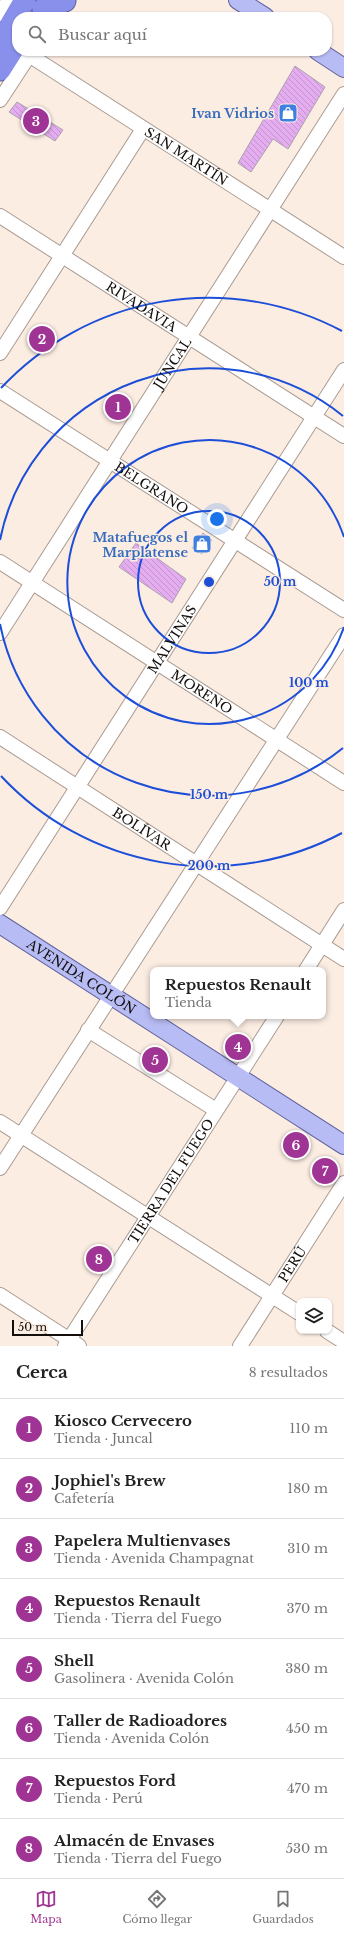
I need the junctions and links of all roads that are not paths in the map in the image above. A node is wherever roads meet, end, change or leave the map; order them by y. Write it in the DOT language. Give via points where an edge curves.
graph roads {
  1 [pos="9,0"];
  2 [pos="238,0"];
  3 [pos="51,6"];
  4 [pos="43,12"];
  5 [pos="257,12"];
  6 [pos="0,14"];
  7 [pos="12,34"];
  8 [pos="0,43"];
  9 [pos="18,56"];
  10 [pos="23,56"];
  11 [pos="35,56"];
  12 [pos="326,56"];
  13 [pos="344,68"];
  14 [pos="0,70"];
  15 [pos="344,94"];
  16 [pos="0,100"];
  17 [pos="143,129"];
  18 [pos="271,210"];
  19 [pos="0,216"];
  20 [pos="62,256"];
  21 [pos="344,257"];
  22 [pos="189,337"];
  23 [pos="0,353"];
  24 [pos="344,370"];
  25 [pos="0,391"];
  26 [pos="314,417"];
  27 [pos="344,436"];
  28 [pos="110,461"];
  29 [pos="235,540"];
  30 [pos="0,562"];
  31 [pos="32,583"];
  32 [pos="344,610"];
  33 [pos="0,633"];
  34 [pos="344,635"];
  35 [pos="157,663"];
  36 [pos="0,737"];
  37 [pos="277,740"];
  38 [pos="344,783"];
  39 [pos="78,787"];
  40 [pos="198,864"];
  41 [pos="0,908"];
  42 [pos="344,910"];
  43 [pos="0,924"];
  44 [pos="322,945"];
  45 [pos="344,959"];
  46 [pos="308,967"];
  47 [pos="110,995"];
  48 [pos="274,1019"];
  49 [pos="88,1030"];
  50 [pos="238,1076"];
  51 [pos="216,1110"];
  52 [pos="0,1122"];
  53 [pos="21,1135"];
  54 [pos="344,1145"];
  55 [pos="0,1168"];
  56 [pos="344,1183"];
  57 [pos="148,1217"];
  58 [pos="0,1295"];
  59 [pos="272,1296"];
  60 [pos="296,1311"];
  61 [pos="332,1334"];
  62 [pos="344,1342"];
  63 [pos="71,1344"];
  64 [pos="240,1346"];
  1 -- 6 [label="street"];
  2 -- 5 [label="main road"];
  3 -- 4 [label="highway"];
  7 -- 8 [label="highway"];
  9 -- 14 [label="highway"];
  10 -- 16 [label="street"];
  11 -- 17 [label="street, SAN MARTÍN"];
  12 -- 13 [label="main road"];
  15 -- 18 [label="street, JUNCAL"];
  17 -- 18 [label="street, SAN MARTÍN"];
  17 -- 20 [label="street"];
  18 -- 21 [label="street, SAN MARTÍN"];
  18 -- 22 [label="street, JUNCAL"];
  19 -- 20 [label="street, RIVADAVIA"];
  20 -- 22 [label="street, RIVADAVIA"];
  20 -- 23 [label="street"];
  22 -- 26 [label="street, RIVADAVIA"];
  22 -- 28 [label="street, JUNCAL"];
  24 -- 26 [label="street, MALVINAS"];
  25 -- 28 [label="street, BELGRANO"];
  26 -- 27 [label="street, RIVADAVIA"];
  26 -- 29 [label="street, MALVINAS"];
  28 -- 29 [label="street, BELGRANO"];
  28 -- 31 [label="street, JUNCAL"];
  29 -- 32 [label="street, BELGRANO"];
  29 -- 35 [label="street, MALVINAS"];
  30 -- 31 [label="street, MORENO"];
  31 -- 33 [label="street, JUNCAL"];
  31 -- 35 [label="street, MORENO"];
  34 -- 37 [label="street"];
  35 -- 37 [label="street, MORENO"];
  35 -- 39 [label="street, MALVINAS"];
  36 -- 39 [label="street, BOLÍVAR"];
  37 -- 38 [label="street, MORENO"];
  37 -- 40 [label="street"];
  39 -- 40 [label="street, BOLÍVAR"];
  39 -- 41 [label="street, MALVINAS"];
  40 -- 44 [label="street, BOLÍVAR"];
  40 -- 47 [label="street"];
  42 -- 44 [label="street"];
  43 -- 47 [label="main road, AVENIDA COLÓN"];
  44 -- 45 [label="street, BOLÍVAR"];
  44 -- 46 [label="street"];
  47 -- 49 [label="street"];
  47 -- 50 [label="main road, AVENIDA COLÓN"];
  48 -- 50 [label="street, TIERRA DEL FUEGO"];
  49 -- 51 [label="street"];
  49 -- 53 [label="street"];
  50 -- 51 [label="street, TIERRA DEL FUEGO"];
  50 -- 54 [label="main road, AVENIDA COLÓN"];
  51 -- 57 [label="street, TIERRA DEL FUEGO"];
  52 -- 53 [label="street"];
  53 -- 55 [label="street"];
  53 -- 57 [label="street"];
  56 -- 59 [label="street, PERÚ"];
  57 -- 59 [label="street"];
  57 -- 63 [label="street, TIERRA DEL FUEGO"];
  58 -- 63 [label="street"];
  59 -- 60 [label="street"];
  59 -- 64 [label="street, PERÚ"];
  61 -- 62 [label="street"];
}
